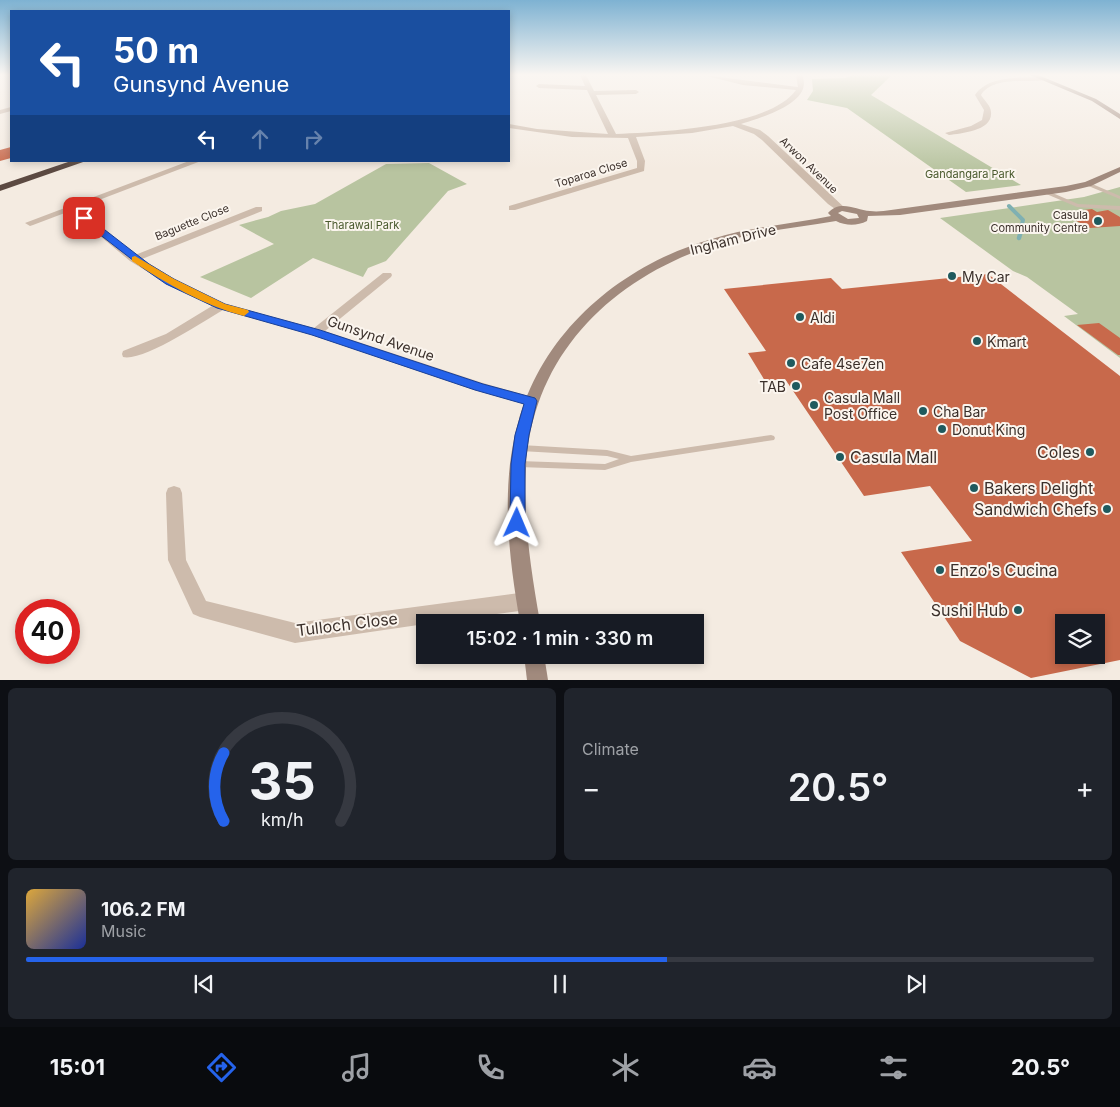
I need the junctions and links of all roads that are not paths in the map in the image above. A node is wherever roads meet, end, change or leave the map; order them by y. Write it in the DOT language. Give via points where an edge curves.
graph roads {
  1 [pos="599,107"];
  2 [pos="780,107"];
  3 [pos="986,107"];
  4 [pos="1104,107"];
  5 [pos="1120,117"];
  6 [pos="735,124"];
  7 [pos="510,128"];
  8 [pos="949,133"];
  9 [pos="631,135"];
  10 [pos="613,136"];
  11 [pos="50,162"];
  12 [pos="78,162"];
  13 [pos="194,162"];
  14 [pos="1120,169"];
  15 [pos="0,179"];
  16 [pos="1088,184"];
  17 [pos="0,188"];
  18 [pos="1046,192"];
  19 [pos="1120,198"];
  20 [pos="72,208"];
  21 [pos="512,208"];
  22 [pos="1120,208"];
  23 [pos="259,209"];
  24 [pos="839,213"];
  25 [pos="30,223"];
  26 [pos="134,258"];
  27 [pos="387,275"];
  28 [pos="221,306"];
  29 [pos="316,332"];
  30 [pos="128,354"];
  31 [pos="531,401"];
  32 [pos="771,438"];
  33 [pos="519,456"];
  34 [pos="631,459"];
  35 [pos="174,493"];
  36 [pos="526,601"];
  37 [pos="528,614"];
  38 [pos="535,664"];
  39 [pos="538,680"];
  1 -- 10 [label="street"];
  2 -- 6 [label="street"];
  3 -- 8 [label="street" via="989,114 978,126"];
  4 -- 5 [label="street"];
  6 -- 9 [label="street"];
  6 -- 24 [label="street, Arwon Avenue" via="757,132"];
  7 -- 10 [label="street"];
  9 -- 10 [label="street"];
  9 -- 21 [label="street, Toparoa Close" via="641,169"];
  11 -- 15 [label="highway"];
  12 -- 17 [label="highway"];
  13 -- 20 [label="street"];
  14 -- 16 [label="street"];
  16 -- 18 [label="street"];
  16 -- 19 [label="lane"];
  18 -- 22 [label="lane" via="1077,205"];
  18 -- 24 [label="street, Ingham Drive" via="862,214 864,219 857,222"];
  20 -- 25 [label="street"];
  20 -- 26 [label="street, Gunsynd Avenue"];
  23 -- 26 [label="street, Baguette Close"];
  24 -- 31 [label="street, Ingham Drive" via="713,242 668,258 629,280 593,307 564,340"];
  26 -- 28 [label="street, Gunsynd Avenue" via="170,282"];
  27 -- 29 [label="street"];
  28 -- 29 [label="street, Gunsynd Avenue"];
  28 -- 30 [label="street" via="170,337"];
  29 -- 31 [label="street, Gunsynd Avenue" via="479,387"];
  31 -- 33 [label="street, Ingham Drive"];
  32 -- 34 [label="lane"];
  33 -- 34 [label="lane" via="606,452"];
  33 -- 34 [label="lane" via="605,467"];
  33 -- 36 [label="street, Ingham Drive" via="517,523"];
  35 -- 36 [label="street, Tulloch Close" via="177,560 200,608 295,633"];
  36 -- 37 [label="street, Ingham Drive"];
  38 -- 39 [label="street"];
}
